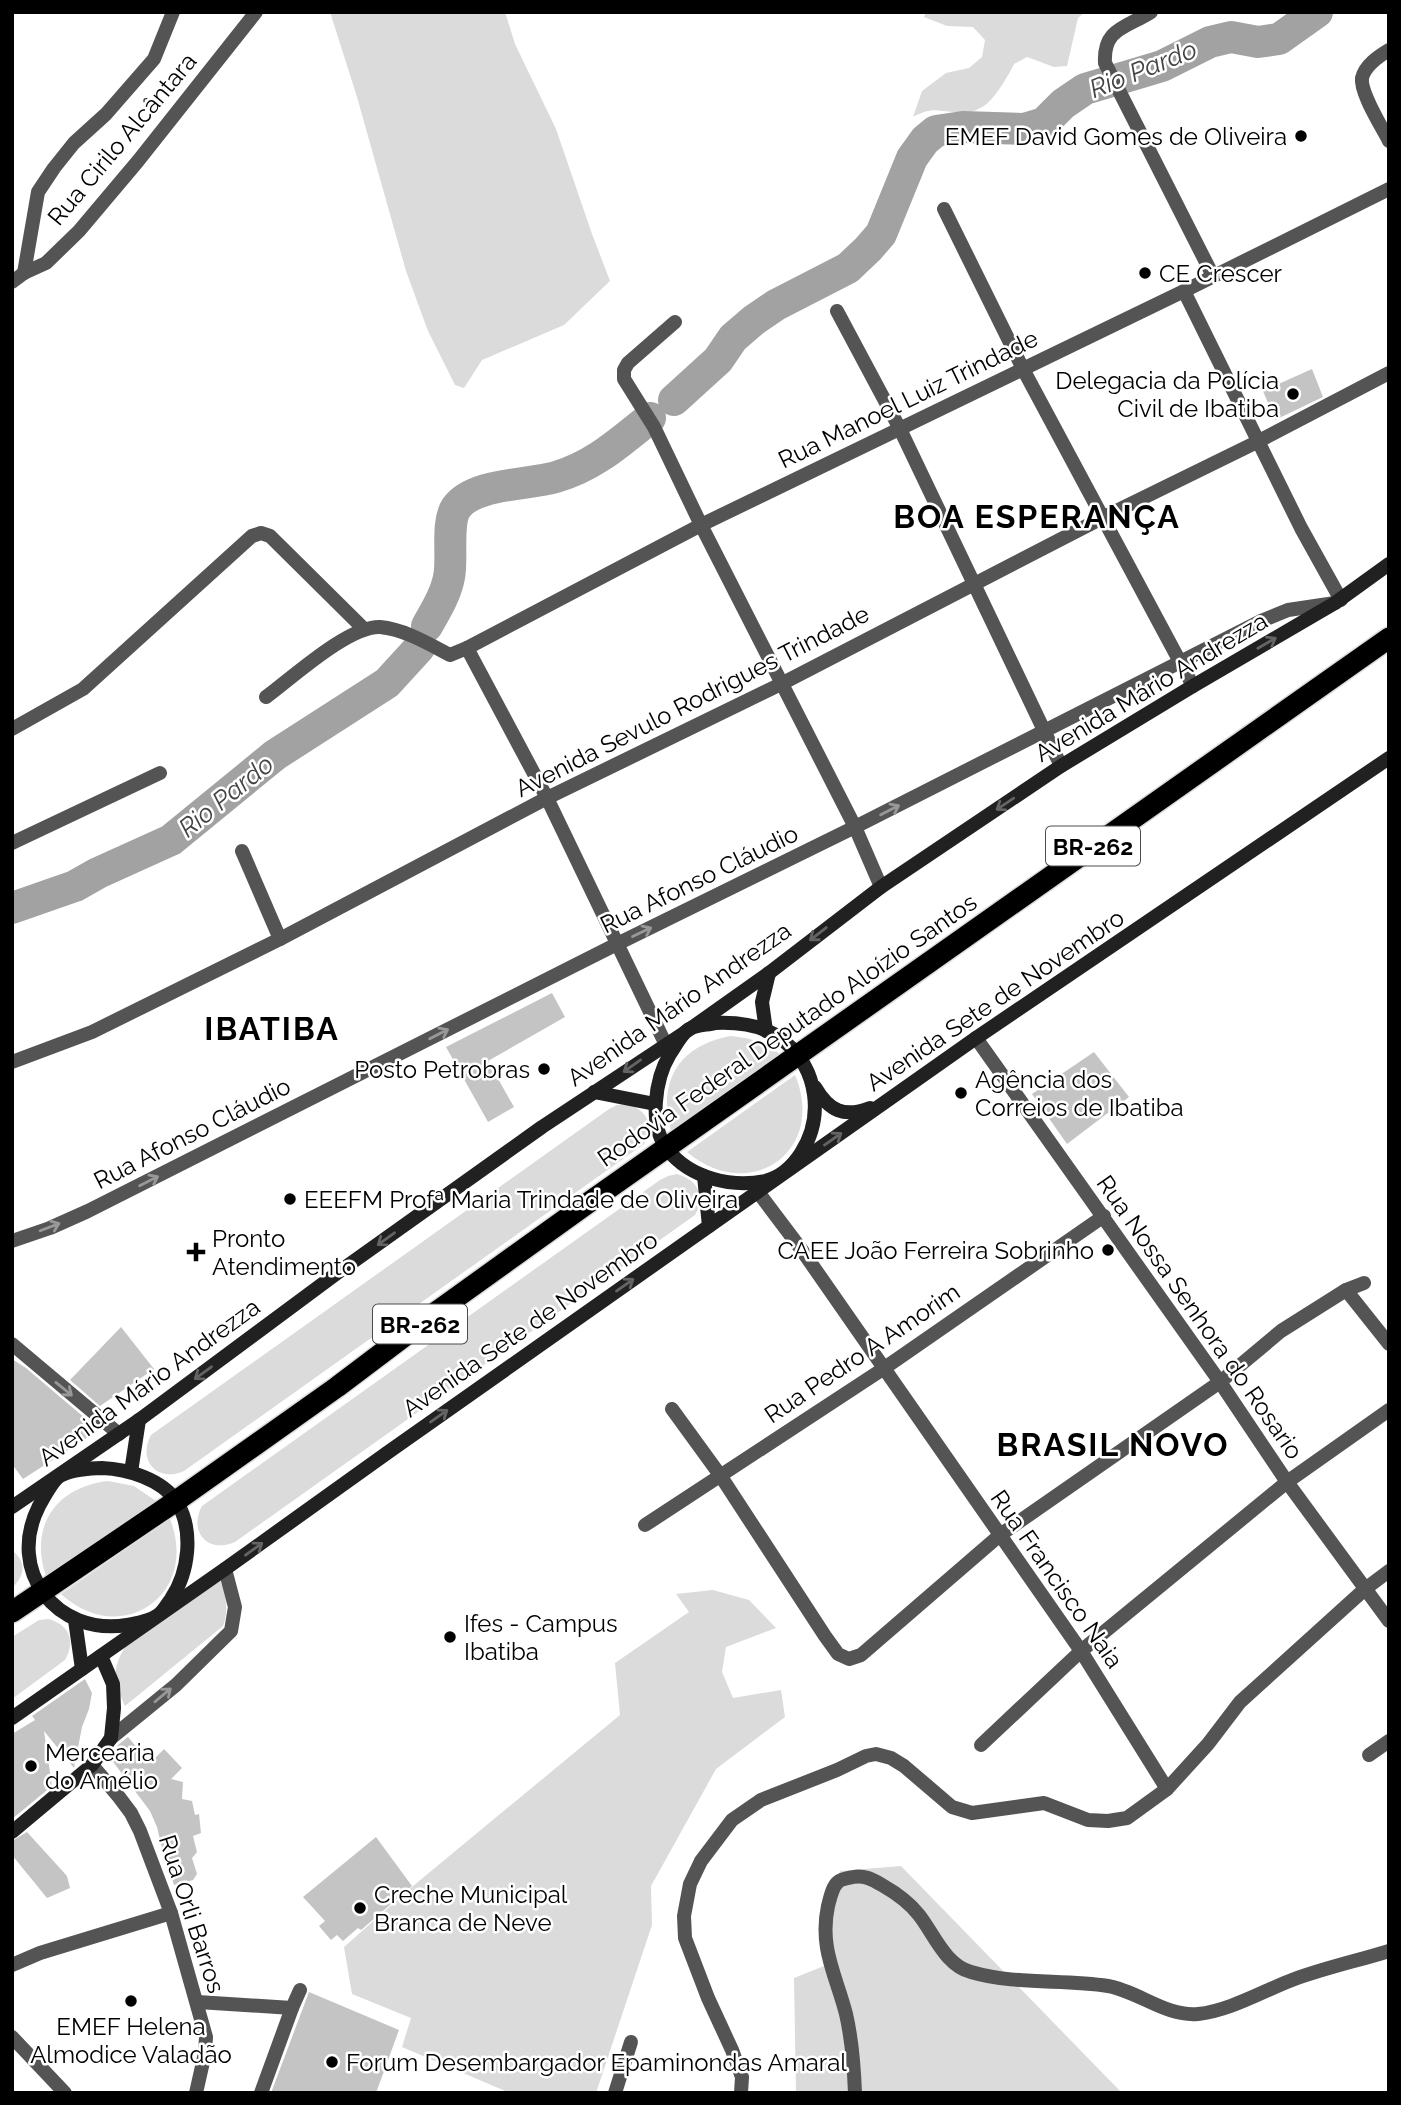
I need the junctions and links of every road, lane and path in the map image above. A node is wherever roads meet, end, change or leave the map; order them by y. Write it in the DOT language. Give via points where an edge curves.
graph roads {
  1 [pos="173,12"];
  2 [pos="256,12"];
  3 [pos="1151,12"];
  4 [pos="1389,50"];
  5 [pos="1389,141"];
  6 [pos="1389,189"];
  7 [pos="944,209"];
  8 [pos="1213,276"];
  9 [pos="18,278"];
  10 [pos="1184,291"];
  11 [pos="837,311"];
  12 [pos="675,322"];
  13 [pos="1023,369"];
  14 [pos="1389,373"];
  15 [pos="900,429"];
  16 [pos="1257,442"];
  17 [pos="1102,518"];
  18 [pos="701,525"];
  19 [pos="1389,564"];
  20 [pos="976,584"];
  21 [pos="1338,601"];
  22 [pos="364,629"];
  23 [pos="1389,638"];
  24 [pos="467,648"];
  25 [pos="1180,663"];
  26 [pos="781,684"];
  27 [pos="1193,686"];
  28 [pos="266,697"];
  29 [pos="12,729"];
  30 [pos="1046,731"];
  31 [pos="1389,758"];
  32 [pos="1062,766"];
  33 [pos="160,773"];
  34 [pos="547,798"];
  35 [pos="855,827"];
  36 [pos="12,844"];
  37 [pos="242,851"];
  38 [pos="881,887"];
  39 [pos="280,939"];
  40 [pos="617,944"];
  41 [pos="769,973"];
  42 [pos="690,1029"];
  43 [pos="766,1031"];
  44 [pos="976,1038"];
  45 [pos="665,1043"];
  46 [pos="797,1055"];
  47 [pos="12,1062"];
  48 [pos="812,1081"];
  49 [pos="594,1092"];
  50 [pos="885,1102"];
  51 [pos="655,1104"];
  52 [pos="666,1149"];
  53 [pos="704,1175"];
  54 [pos="782,1175"];
  55 [pos="758,1192"];
  56 [pos="1104,1216"];
  57 [pos="709,1226"];
  58 [pos="12,1241"];
  59 [pos="1364,1283"];
  60 [pos="1346,1290"];
  61 [pos="12,1344"];
  62 [pos="1389,1344"];
  63 [pos="883,1369"];
  64 [pos="1220,1382"];
  65 [pos="672,1409"];
  66 [pos="1389,1410"];
  67 [pos="139,1420"];
  68 [pos="119,1434"];
  69 [pos="131,1472"];
  70 [pos="720,1475"];
  71 [pos="60,1476"];
  72 [pos="1287,1482"];
  73 [pos="176,1501"];
  74 [pos="12,1507"];
  75 [pos="645,1525"];
  76 [pos="1000,1535"];
  77 [pos="225,1569"];
  78 [pos="1389,1572"];
  79 [pos="1366,1589"];
  80 [pos="42,1593"];
  81 [pos="12,1612"];
  82 [pos="158,1615"];
  83 [pos="75,1620"];
  84 [pos="1389,1621"];
  85 [pos="79,1647"];
  86 [pos="1081,1651"];
  87 [pos="101,1656"];
  88 [pos="82,1669"];
  89 [pos="12,1718"];
  90 [pos="111,1738"];
  91 [pos="1389,1741"];
  92 [pos="981,1745"];
  93 [pos="1369,1755"];
  94 [pos="92,1765"];
  95 [pos="1167,1789"];
  96 [pos="12,1832"];
  97 [pos="171,1913"];
  98 [pos="1389,1951"];
  99 [pos="12,1965"];
  100 [pos="300,1990"];
  101 [pos="198,2002"];
  102 [pos="292,2008"];
  103 [pos="12,2037"];
  104 [pos="631,2042"];
  105 [pos="65,2093"];
  106 [pos="196,2093"];
  107 [pos="261,2093"];
  108 [pos="615,2093"];
  109 [pos="741,2093"];
  110 [pos="855,2093"];
  1 -- 9 [label="street" via="154,59 74,143 38,192"];
  2 -- 9 [label="street, Rua Cirilo Alcântara" via="79,231 46,263"];
  3 -- 8 [label="street" via="1111,36 1104,48 1105,63"];
  4 -- 5 [label="street" via="1377,57 1362,78"];
  6 -- 8 [label="street, Rua Manoel Luiz Trindade"];
  7 -- 13 [label="street"];
  8 -- 10 [label="street, Rua Manoel Luiz Trindade"];
  10 -- 13 [label="street, Rua Manoel Luiz Trindade"];
  10 -- 16 [label="street"];
  11 -- 15 [label="street"];
  12 -- 18 [label="street" via="628,363 624,379 651,421"];
  13 -- 15 [label="street, Rua Manoel Luiz Trindade"];
  13 -- 17 [label="street"];
  14 -- 16 [label="street, Avenida Sevulo Rodrigues Trindade"];
  15 -- 18 [label="street, Rua Manoel Luiz Trindade"];
  15 -- 20 [label="street"];
  16 -- 17 [label="street, Avenida Sevulo Rodrigues Trindade"];
  16 -- 21 [label="street"];
  17 -- 20 [label="street, Avenida Sevulo Rodrigues Trindade"];
  17 -- 25 [label="street"];
  18 -- 24 [label="street, Rua Manoel Luiz Trindade"];
  18 -- 26 [label="street"];
  19 -- 21 [label="street, Avenida Mário Andrezza"];
  20 -- 26 [label="street, Avenida Sevulo Rodrigues Trindade"];
  20 -- 30 [label="street"];
  21 -- 25 [label="street, Rua Afonso Cláudio" via="1288,610"];
  27 -- 21 [label="street, Avenida Mário Andrezza, one-way"];
  22 -- 24 [label="street, Rua Manoel Luiz Trindade" via="394,629 438,649"];
  22 -- 28 [label="street" via="339,642"];
  22 -- 29 [label="street" via="270,536 261,533 252,536 83,689"];
  23 -- 46 [label="highway, Rodovia Federal Deputado Aloízio Santos / BR-262"];
  24 -- 34 [label="street"];
  25 -- 27 [label="street"];
  25 -- 30 [label="street, Rua Afonso Cláudio"];
  26 -- 34 [label="street, Avenida Sevulo Rodrigues Trindade"];
  26 -- 35 [label="street"];
  27 -- 32 [label="street, Avenida Mário Andrezza"];
  30 -- 32 [label="street"];
  35 -- 30 [label="street, Rua Afonso Cláudio, one-way"];
  31 -- 44 [label="street, Avenida Sete de Novembro"];
  32 -- 38 [label="street, Avenida Mário Andrezza, one-way"];
  33 -- 36 [label="street"];
  34 -- 39 [label="street, Avenida Sevulo Rodrigues Trindade"];
  34 -- 40 [label="street"];
  35 -- 38 [label="street"];
  40 -- 35 [label="street, Rua Afonso Cláudio, one-way"];
  37 -- 39 [label="street"];
  38 -- 41 [label="street, Avenida Mário Andrezza, one-way"];
  39 -- 47 [label="street, Avenida Sevulo Rodrigues Trindade" via="92,1032"];
  40 -- 45 [label="street"];
  58 -- 40 [label="street, Rua Afonso Cláudio, one-way" via="88,1211"];
  41 -- 42 [label="street, Avenida Mário Andrezza"];
  41 -- 43 [label="street" via="762,1002"];
  42 -- 43 [label="street" via="728,1023"];
  42 -- 45 [label="street, Avenida Mário Andrezza"];
  42 -- 51 [label="street" via="665,1063"];
  43 -- 46 [label="street"];
  44 -- 50 [label="street, Avenida Sete de Novembro"];
  44 -- 56 [label="street, Rua Nossa Senhora do Rosario"];
  45 -- 49 [label="street, Avenida Mário Andrezza, one-way"];
  46 -- 48 [label="street"];
  46 -- 52 [label="highway, Rodovia Federal Deputado Aloízio Santos / BR-262"];
  48 -- 50 [label="street" via="832,1108 845,1113"];
  48 -- 54 [label="street" via="816,1101 808,1142"];
  49 -- 51 [label="street"];
  49 -- 67 [label="street, Avenida Mário Andrezza, one-way"];
  54 -- 50 [label="street, Avenida Sete de Novembro, one-way"];
  51 -- 52 [label="street"];
  52 -- 53 [label="street"];
  52 -- 73 [label="highway, Rodovia Federal Deputado Aloízio Santos / BR-262"];
  53 -- 54 [label="street" via="752,1183"];
  53 -- 57 [label="street"];
  54 -- 55 [label="street, Avenida Sete de Novembro"];
  55 -- 57 [label="street, Avenida Sete de Novembro"];
  55 -- 63 [label="street, Rua Francisco Naia"];
  56 -- 63 [label="street, Rua Pedro A Amorim"];
  56 -- 64 [label="street, Rua Nossa Senhora do Rosario"];
  77 -- 57 [label="street, Avenida Sete de Novembro, one-way"];
  59 -- 60 [label="street"];
  60 -- 62 [label="street"];
  60 -- 64 [label="street" via="1281,1331"];
  61 -- 68 [label="street, one-way"];
  63 -- 70 [label="street, Rua Pedro A Amorim"];
  63 -- 76 [label="street, Rua Francisco Naia"];
  64 -- 72 [label="street, Rua Nossa Senhora do Rosario"];
  64 -- 76 [label="street"];
  65 -- 70 [label="street"];
  66 -- 72 [label="street"];
  67 -- 68 [label="street, Avenida Mário Andrezza"];
  67 -- 69 [label="street"];
  68 -- 71 [label="street, Avenida Mário Andrezza"];
  69 -- 71 [label="street" via="102,1468"];
  69 -- 73 [label="street" via="158,1485"];
  70 -- 75 [label="street, Rua Pedro A Amorim"];
  70 -- 76 [label="street" via="838,1654 849,1659 861,1655"];
  71 -- 74 [label="street, Avenida Mário Andrezza"];
  71 -- 80 [label="street" via="43,1498 22,1543"];
  72 -- 79 [label="street, Rua Nossa Senhora do Rosario"];
  72 -- 86 [label="street"];
  73 -- 80 [label="highway, Rodovia Federal Deputado Aloízio Santos / BR-262"];
  73 -- 82 [label="street" via="186,1529 187,1556 180,1582"];
  76 -- 86 [label="street, Rua Francisco Naia"];
  77 -- 82 [label="street, Avenida Sete de Novembro"];
  90 -- 77 [label="street, one-way" via="176,1685 231,1631 235,1607"];
  78 -- 79 [label="street"];
  79 -- 84 [label="street, Rua Nossa Senhora do Rosario"];
  79 -- 95 [label="street" via="1240,1702"];
  80 -- 81 [label="highway, Rodovia Federal Deputado Aloízio Santos / BR-262"];
  80 -- 83 [label="street"];
  82 -- 83 [label="street" via="117,1625"];
  82 -- 87 [label="street, Avenida Sete de Novembro"];
  83 -- 85 [label="street"];
  85 -- 87 [label="street"];
  85 -- 88 [label="street"];
  86 -- 92 [label="street"];
  86 -- 95 [label="street, Rua Francisco Naia"];
  87 -- 88 [label="street, Avenida Sete de Novembro"];
  87 -- 90 [label="street" via="113,1684"];
  88 -- 89 [label="street, Avenida Sete de Novembro"];
  90 -- 94 [label="street"];
  91 -- 93 [label="street"];
  94 -- 96 [label="street"];
  94 -- 97 [label="street, Rua Orli Barros" via="131,1813"];
  95 -- 109 [label="street" via="1127,1818 1108,1821 1088,1820 1044,1803 972,1813 953,1807 905,1766 876,1754 761,1800 732,1820 701,1861 690,1884 684,1916 685,1938 742,2077"];
  97 -- 99 [label="street"];
  97 -- 101 [label="street, Rua Orli Barros"];
  98 -- 110 [label="street" via="1324,1969 1214,2011 1185,2014 1109,1986 1001,1978 962,1969 908,1903 871,1878 847,1878 837,1882 830,1896 825,1939 854,2053"];
  100 -- 102 [label="street"];
  101 -- 102 [label="street"];
  101 -- 106 [label="street, Rua Orli Barros" via="206,2037"];
  102 -- 107 [label="street"];
  103 -- 105 [label="street"];
  104 -- 108 [label="street"];
}
